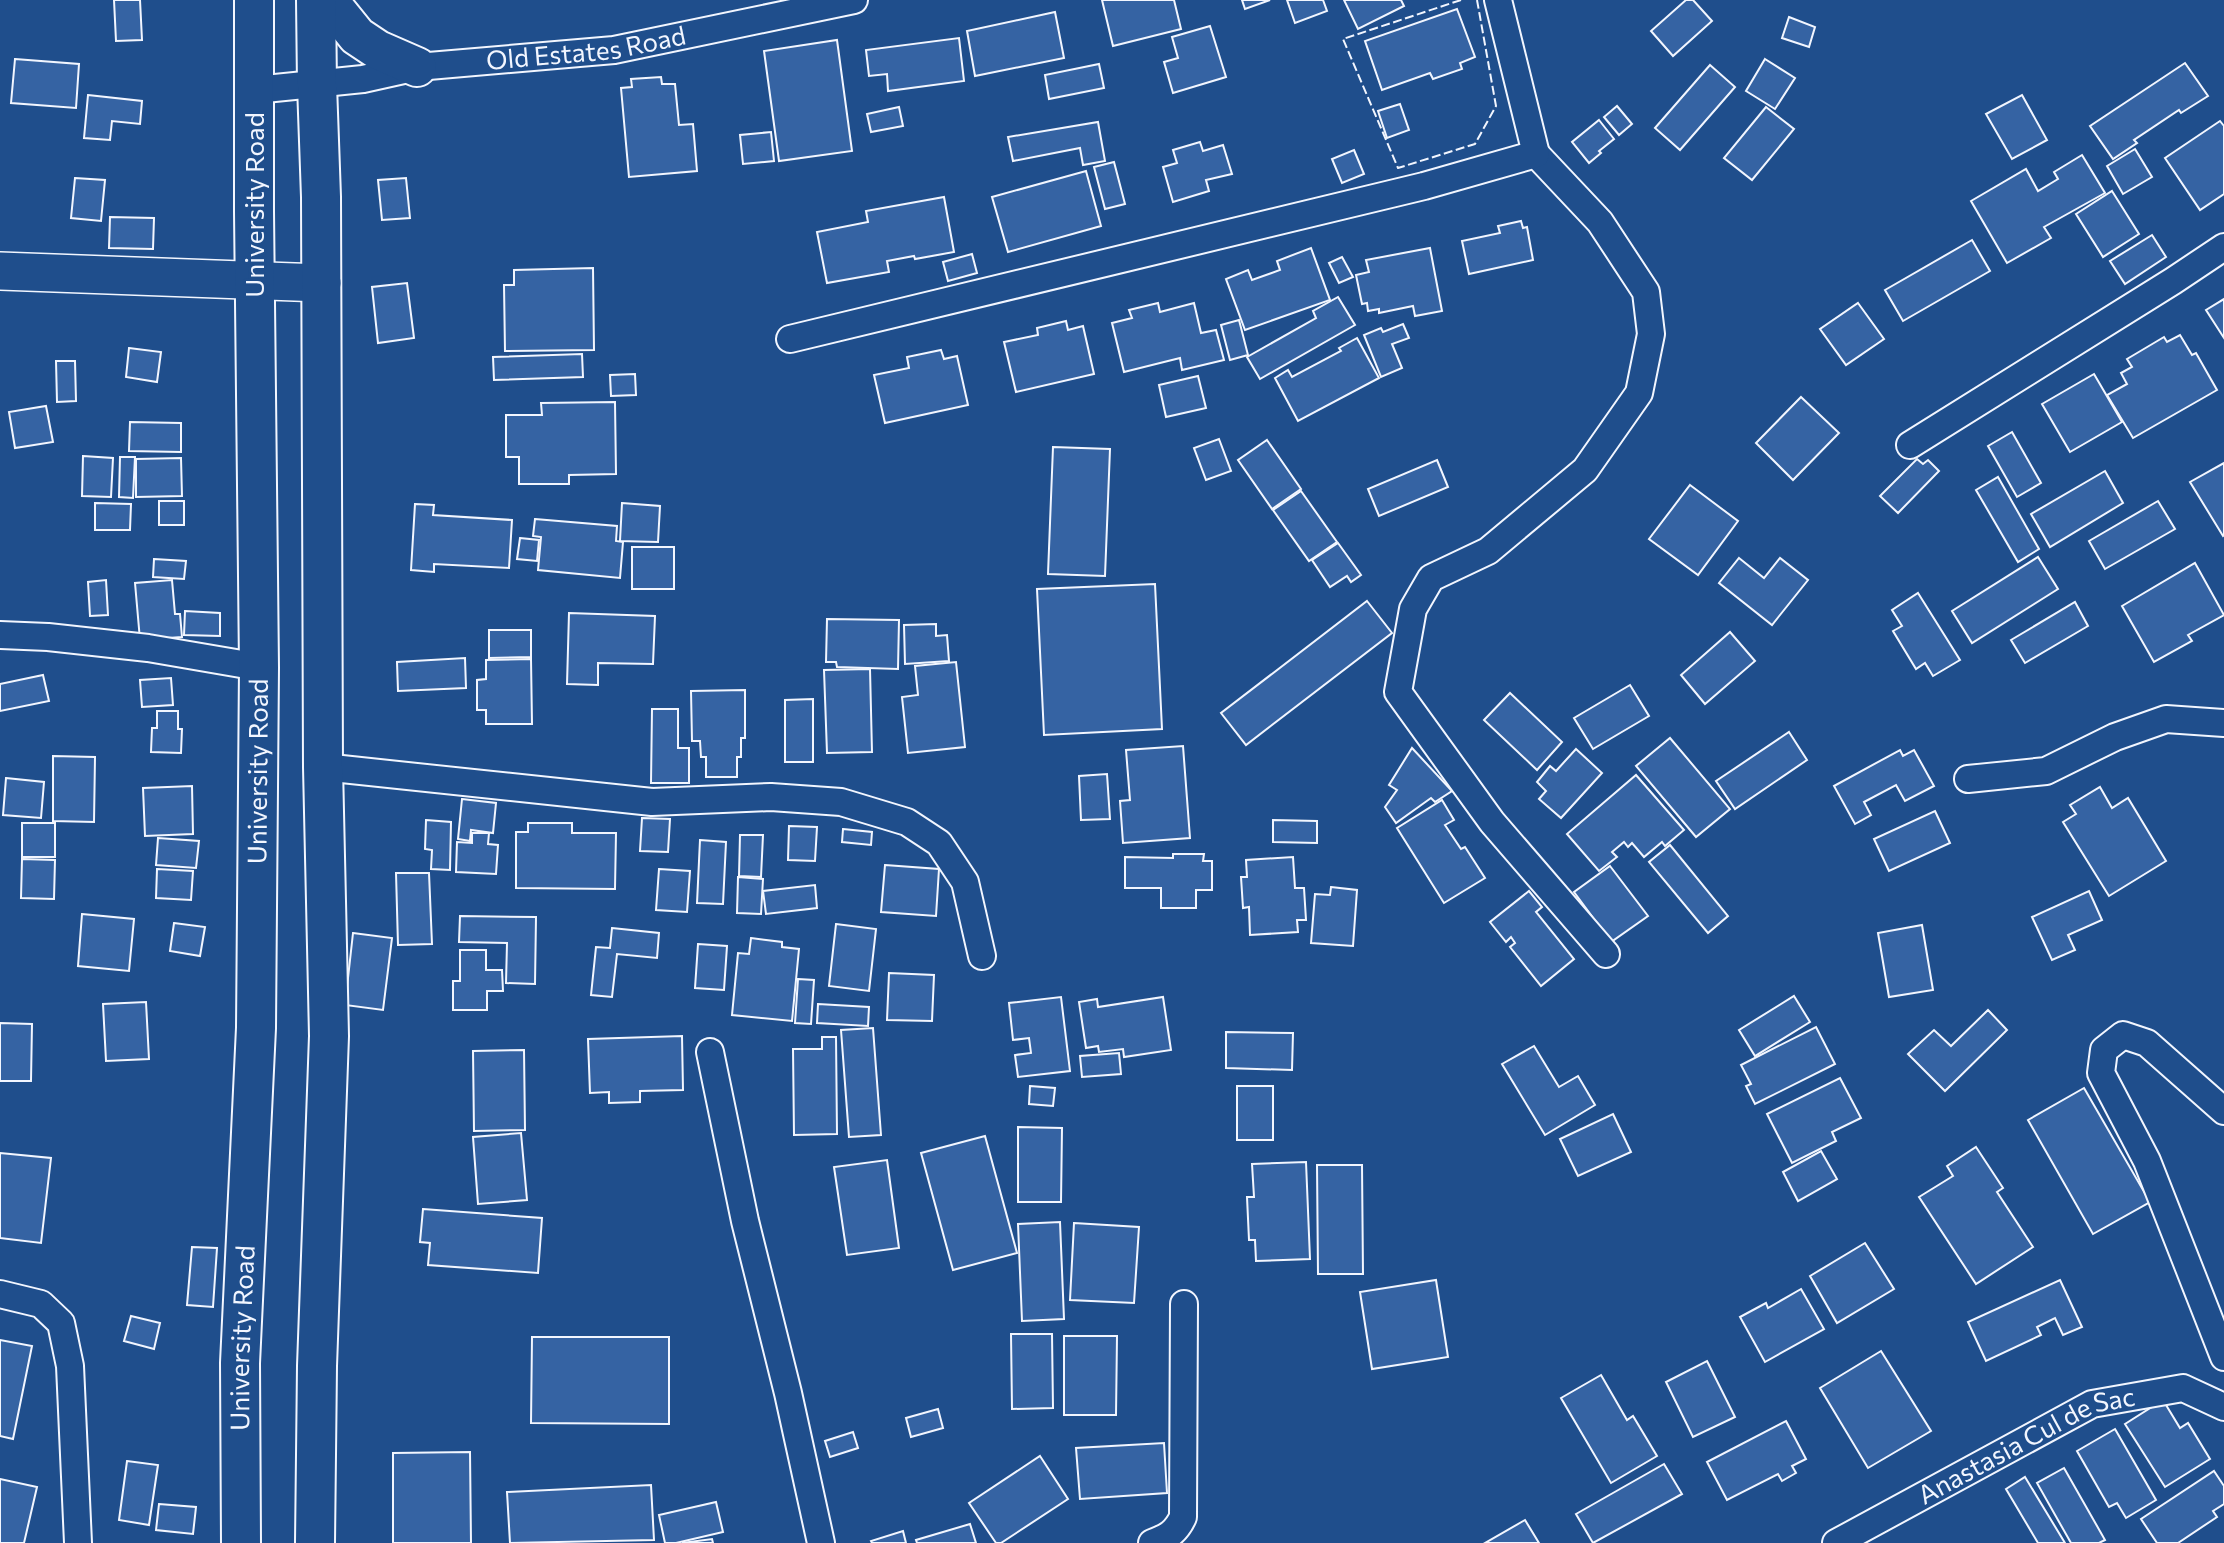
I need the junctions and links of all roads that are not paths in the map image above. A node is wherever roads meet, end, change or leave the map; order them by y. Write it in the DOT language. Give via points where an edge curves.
graph roads {
  1 [pos="254,0"];
  2 [pos="316,0"];
  3 [pos="328,0"];
  4 [pos="854,0"];
  5 [pos="1498,0"];
  6 [pos="417,67"];
  7 [pos="317,85"];
  8 [pos="256,90"];
  9 [pos="1536,154"];
  10 [pos="2224,247"];
  11 [pos="0,271"];
  12 [pos="255,280"];
  13 [pos="322,283"];
  14 [pos="790,339"];
  15 [pos="1910,445"];
  16 [pos="0,635"];
  17 [pos="259,667"];
  18 [pos="2224,723"];
  19 [pos="323,766"];
  20 [pos="1968,779"];
  21 [pos="1606,954"];
  22 [pos="982,956"];
  23 [pos="710,1052"];
  24 [pos="2224,1111"];
  25 [pos="0,1294"];
  26 [pos="1184,1304"];
  27 [pos="2224,1357"];
  28 [pos="2224,1407"];
  29 [pos="78,1543"];
  30 [pos="241,1543"];
  31 [pos="315,1543"];
  32 [pos="821,1543"];
  33 [pos="1152,1543"];
  34 [pos="1836,1543"];
  1 -- 8 [label="highway, University Road"];
  2 -- 7 [label="highway"];
  3 -- 6 [label="highway" via="357,36"];
  4 -- 6 [label="street, Old Estates Road" via="614,50"];
  5 -- 9 [label="street"];
  6 -- 7 [label="street, Old Estates Road"];
  7 -- 8 [label="street, Old Estates Road"];
  7 -- 13 [label="highway"];
  8 -- 12 [label="highway, University Road"];
  9 -- 14 [label="street" via="1410,189"];
  9 -- 21 [label="street" via="1600,222 1646,292 1650,334 1640,393 1585,470 1488,551 1431,578 1413,609 1398,692 1492,822"];
  10 -- 15 [label="street"];
  11 -- 12 [label="street"];
  12 -- 13 [label="street"];
  12 -- 17 [label="highway, University Road"];
  13 -- 19 [label="highway"];
  16 -- 17 [label="street" via="136,647"];
  17 -- 30 [label="highway, University Road" via="256,1028 240,1363"];
  18 -- 20 [label="street" via="2166,719 2115,737 2046,771"];
  19 -- 22 [label="street" via="652,802 771,797 841,802 907,822 939,843 965,882"];
  19 -- 31 [label="highway" via="329,1036"];
  23 -- 32 [label="street"];
  24 -- 27 [label="street" via="2147,1043 2123,1035 2104,1051 2101,1073 2147,1161"];
  25 -- 29 [label="street" via="41,1304 61,1322 70,1366"];
  26 -- 33 [label="street" via="1183,1517 1177,1530"];
  28 -- 34 [label="street, Anastasia Cul de Sac" via="2183,1388 2092,1404"];
}
